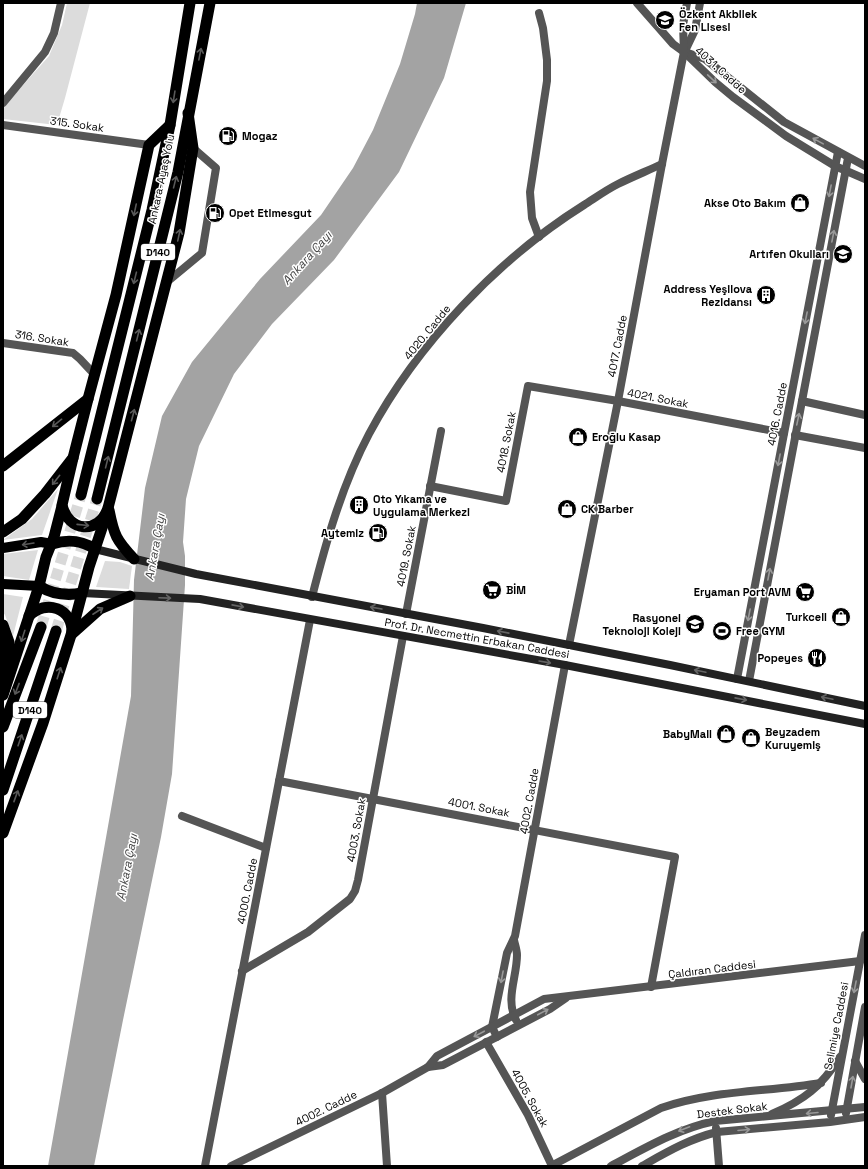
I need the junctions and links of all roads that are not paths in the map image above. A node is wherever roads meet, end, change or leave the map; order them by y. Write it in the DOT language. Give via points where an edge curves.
graph roads {
  1 [pos="61,3"];
  2 [pos="190,3"];
  3 [pos="210,3"];
  4 [pos="637,3"];
  5 [pos="687,3"];
  6 [pos="700,3"];
  7 [pos="539,13"];
  8 [pos="684,52"];
  9 [pos="3,103"];
  10 [pos="188,113"];
  11 [pos="3,125"];
  12 [pos="170,125"];
  13 [pos="149,145"];
  14 [pos="193,148"];
  15 [pos="838,152"];
  16 [pos="848,158"];
  17 [pos="662,164"];
  18 [pos="835,166"];
  19 [pos="865,166"];
  20 [pos="845,171"];
  21 [pos="865,180"];
  22 [pos="539,237"];
  23 [pos="167,282"];
  24 [pos="3,343"];
  25 [pos="94,374"];
  26 [pos="528,386"];
  27 [pos="88,399"];
  28 [pos="618,402"];
  29 [pos="802,402"];
  30 [pos="865,415"];
  31 [pos="441,431"];
  32 [pos="784,433"];
  33 [pos="795,435"];
  34 [pos="865,448"];
  35 [pos="73,458"];
  36 [pos="3,466"];
  37 [pos="430,486"];
  38 [pos="81,495"];
  39 [pos="98,500"];
  40 [pos="62,505"];
  41 [pos="108,508"];
  42 [pos="3,532"];
  43 [pos="52,544"];
  44 [pos="3,548"];
  45 [pos="95,549"];
  46 [pos="134,559"];
  47 [pos="3,584"];
  48 [pos="39,586"];
  49 [pos="82,593"];
  50 [pos="130,596"];
  51 [pos="312,597"];
  52 [pos="406,614"];
  53 [pos="29,616"];
  54 [pos="310,620"];
  55 [pos="3,625"];
  56 [pos="41,627"];
  57 [pos="56,631"];
  58 [pos="71,634"];
  59 [pos="403,636"];
  60 [pos="569,645"];
  61 [pos="565,665"];
  62 [pos="737,679"];
  63 [pos="749,681"];
  64 [pos="4,691"];
  65 [pos="862,704"];
  66 [pos="863,725"];
  67 [pos="3,727"];
  68 [pos="279,780"];
  69 [pos="3,790"];
  70 [pos="372,798"];
  71 [pos="182,816"];
  72 [pos="535,829"];
  73 [pos="3,833"];
  74 [pos="266,848"];
  75 [pos="865,935"];
  76 [pos="514,940"];
  77 [pos="860,961"];
  78 [pos="242,971"];
  79 [pos="651,987"];
  80 [pos="567,998"];
  81 [pos="865,1007"];
  82 [pos="513,1016"];
  83 [pos="519,1026"];
  84 [pos="492,1027"];
  85 [pos="497,1037"];
  86 [pos="486,1042"];
  87 [pos="842,1053"];
  88 [pos="855,1060"];
  89 [pos="428,1067"];
  90 [pos="864,1078"];
  91 [pos="821,1082"];
  92 [pos="382,1093"];
  93 [pos="865,1107"];
  94 [pos="847,1109"];
  95 [pos="832,1111"];
  96 [pos="764,1117"];
  97 [pos="865,1117"];
  98 [pos="845,1120"];
  99 [pos="716,1121"];
  100 [pos="830,1122"];
  101 [pos="717,1132"];
  102 [pos="205,1166"];
  103 [pos="231,1166"];
  104 [pos="387,1166"];
  105 [pos="551,1166"];
  106 [pos="611,1166"];
  107 [pos="642,1166"];
  108 [pos="719,1166"];
  1 -- 9 [label="street" via="54,33 45,52"];
  2 -- 12 [label="highway, Ankara-Ayaş Yolu / D140, one-way"];
  10 -- 3 [label="highway, Ankara-Ayaş Yolu / D140, one-way"];
  4 -- 8 [label="street" via="673,44"];
  5 -- 8 [label="street, 4017. Cadde" via="683,25"];
  6 -- 8 [label="street, 4017. Cadde" via="695,30"];
  7 -- 22 [label="street" via="547,60 547,81 530,192 532,218"];
  15 -- 8 [label="street, 4031. Cadde, one-way" via="784,122 705,59"];
  8 -- 17 [label="street, 4017. Cadde"];
  8 -- 18 [label="street, 4031. Cadde, one-way" via="733,98 786,136"];
  10 -- 14 [label="highway"];
  39 -- 10 [label="highway, Ankara-Ayaş Yolu / D140, one-way" via="178,172"];
  11 -- 13 [label="street, 315. Sokak"];
  12 -- 13 [label="highway"];
  12 -- 38 [label="highway, Ankara-Ayaş Yolu / D140, one-way" via="152,210"];
  13 -- 25 [label="highway, one-way" via="116,295"];
  23 -- 14 [label="highway, one-way" via="179,233"];
  14 -- 23 [label="street" via="216,168 202,253"];
  15 -- 16 [label="street, 4031. Cadde"];
  15 -- 18 [label="street, 4016. Cadde"];
  16 -- 19 [label="street, 4031. Cadde"];
  16 -- 20 [label="street, 4016. Cadde"];
  17 -- 22 [label="street, 4020. Cadde" via="616,185"];
  17 -- 28 [label="street, 4017. Cadde"];
  18 -- 20 [label="street, 4031. Cadde"];
  18 -- 32 [label="street, 4016. Cadde, one-way"];
  20 -- 21 [label="street, 4031. Cadde"];
  29 -- 20 [label="street, 4016. Cadde, one-way"];
  22 -- 51 [label="street, 4020. Cadde" via="483,285 455,314 394,392 369,434 352,471 324,552"];
  41 -- 23 [label="highway, one-way"];
  24 -- 25 [label="street, 316. Sokak" via="73,353"];
  25 -- 27 [label="highway"];
  26 -- 28 [label="street, 4021. Sokak"];
  26 -- 37 [label="street, 4018. Sokak" via="506,502"];
  27 -- 35 [label="highway"];
  27 -- 36 [label="highway, one-way"];
  28 -- 32 [label="street, 4021. Sokak"];
  28 -- 60 [label="street, 4017. Cadde"];
  29 -- 30 [label="street"];
  33 -- 29 [label="street, 4016. Cadde, one-way"];
  31 -- 37 [label="street, 4019. Sokak"];
  32 -- 62 [label="street, 4016. Cadde, one-way"];
  33 -- 34 [label="street"];
  63 -- 33 [label="street, 4016. Cadde, one-way"];
  35 -- 40 [label="highway"];
  35 -- 42 [label="highway, one-way" via="22,519"];
  37 -- 52 [label="street, 4019. Sokak"];
  40 -- 41 [label="highway, one-way" via="69,520 84,527 100,522"];
  40 -- 43 [label="highway"];
  41 -- 45 [label="highway"];
  41 -- 46 [label="highway" via="115,536"];
  43 -- 44 [label="main road, one-way" via="41,542"];
  43 -- 45 [label="highway" via="66,540 85,543"];
  43 -- 48 [label="highway"];
  45 -- 46 [label="main road, Prof. Dr. Necmettin Erbakan Caddesi"];
  45 -- 49 [label="highway"];
  46 -- 51 [label="main road, Prof. Dr. Necmettin Erbakan Caddesi"];
  47 -- 48 [label="main road"];
  48 -- 49 [label="highway" via="55,593"];
  48 -- 53 [label="highway"];
  49 -- 50 [label="main road, Prof. Dr. Necmettin Erbakan Caddesi"];
  49 -- 58 [label="highway"];
  50 -- 54 [label="main road, Prof. Dr. Necmettin Erbakan Caddesi, one-way" via="200,599"];
  58 -- 50 [label="highway, one-way" via="100,609"];
  52 -- 51 [label="main road, Prof. Dr. Necmettin Erbakan Caddesi, one-way"];
  60 -- 52 [label="main road, Prof. Dr. Necmettin Erbakan Caddesi, one-way"];
  53 -- 58 [label="highway" via="42,607 58,609 69,619"];
  53 -- 64 [label="highway, one-way"];
  54 -- 59 [label="main road, Prof. Dr. Necmettin Erbakan Caddesi"];
  54 -- 68 [label="street, 4000. Cadde"];
  55 -- 64 [label="highway" via="9,642"];
  56 -- 67 [label="highway, D140, one-way"];
  69 -- 57 [label="highway, D140, one-way"];
  73 -- 58 [label="highway, one-way" via="43,723"];
  59 -- 61 [label="main road, Prof. Dr. Necmettin Erbakan Caddesi, one-way"];
  59 -- 70 [label="street, 4003. Sokak"];
  62 -- 60 [label="main road, Prof. Dr. Necmettin Erbakan Caddesi, one-way"];
  61 -- 66 [label="main road, Prof. Dr. Necmettin Erbakan Caddesi, one-way"];
  61 -- 72 [label="street, 4002. Cadde"];
  62 -- 63 [label="main road, Prof. Dr. Necmettin Erbakan Caddesi"];
  65 -- 63 [label="main road, Prof. Dr. Necmettin Erbakan Caddesi, one-way"];
  68 -- 70 [label="street, 4001. Sokak"];
  68 -- 74 [label="street, 4000. Cadde"];
  70 -- 72 [label="street, 4001. Sokak"];
  70 -- 78 [label="street, 4003. Sokak" via="358,880 350,899 308,932"];
  71 -- 74 [label="street"];
  72 -- 76 [label="street, 4002. Cadde"];
  72 -- 79 [label="street, 4001. Sokak" via="675,857"];
  74 -- 78 [label="street, 4000. Cadde"];
  75 -- 77 [label="street, Selimiye Caddesi"];
  76 -- 82 [label="street, 4002. Cadde" via="517,955 511,990"];
  76 -- 84 [label="street, 4002. Cadde, one-way" via="506,953"];
  77 -- 79 [label="street, Çaldıran Caddesi"];
  77 -- 87 [label="street, Selimiye Caddesi, one-way"];
  78 -- 102 [label="street, 4000. Cadde"];
  79 -- 80 [label="street, Çaldıran Caddesi"];
  80 -- 82 [label="street, Çaldıran Caddesi" via="544,999"];
  83 -- 80 [label="street, Çaldıran Caddesi, one-way"];
  81 -- 88 [label="street"];
  82 -- 83 [label="street, 4002. Cadde"];
  82 -- 84 [label="street, 4002. Cadde"];
  83 -- 85 [label="street, 4002. Cadde"];
  84 -- 85 [label="street"];
  84 -- 89 [label="street, 4002. Cadde, one-way" via="437,1056"];
  85 -- 86 [label="street, 4002. Cadde"];
  86 -- 89 [label="street, 4002. Cadde" via="442,1065"];
  86 -- 105 [label="street, 4005. Sokak" via="528,1115"];
  87 -- 91 [label="street"];
  87 -- 95 [label="street, Selimiye Caddesi"];
  88 -- 90 [label="street"];
  94 -- 88 [label="street, one-way"];
  89 -- 92 [label="street, 4002. Cadde"];
  91 -- 96 [label="street" via="796,1102"];
  91 -- 105 [label="street" via="707,1096 674,1103"];
  92 -- 103 [label="street, 4002. Cadde"];
  92 -- 104 [label="street"];
  93 -- 94 [label="street, Destek Sokak"];
  94 -- 95 [label="street, Destek Sokak"];
  94 -- 98 [label="street"];
  95 -- 96 [label="street, Destek Sokak, one-way"];
  95 -- 100 [label="street, Selimiye Caddesi"];
  96 -- 99 [label="street, Destek Sokak"];
  97 -- 98 [label="street, Destek Sokak"];
  98 -- 100 [label="street, Destek Sokak"];
  99 -- 101 [label="street"];
  99 -- 106 [label="street, Destek Sokak, one-way" via="691,1126 671,1134"];
  101 -- 100 [label="street, Destek Sokak, one-way"];
  101 -- 107 [label="street, Destek Sokak" via="700,1136"];
  101 -- 108 [label="street"];
}
